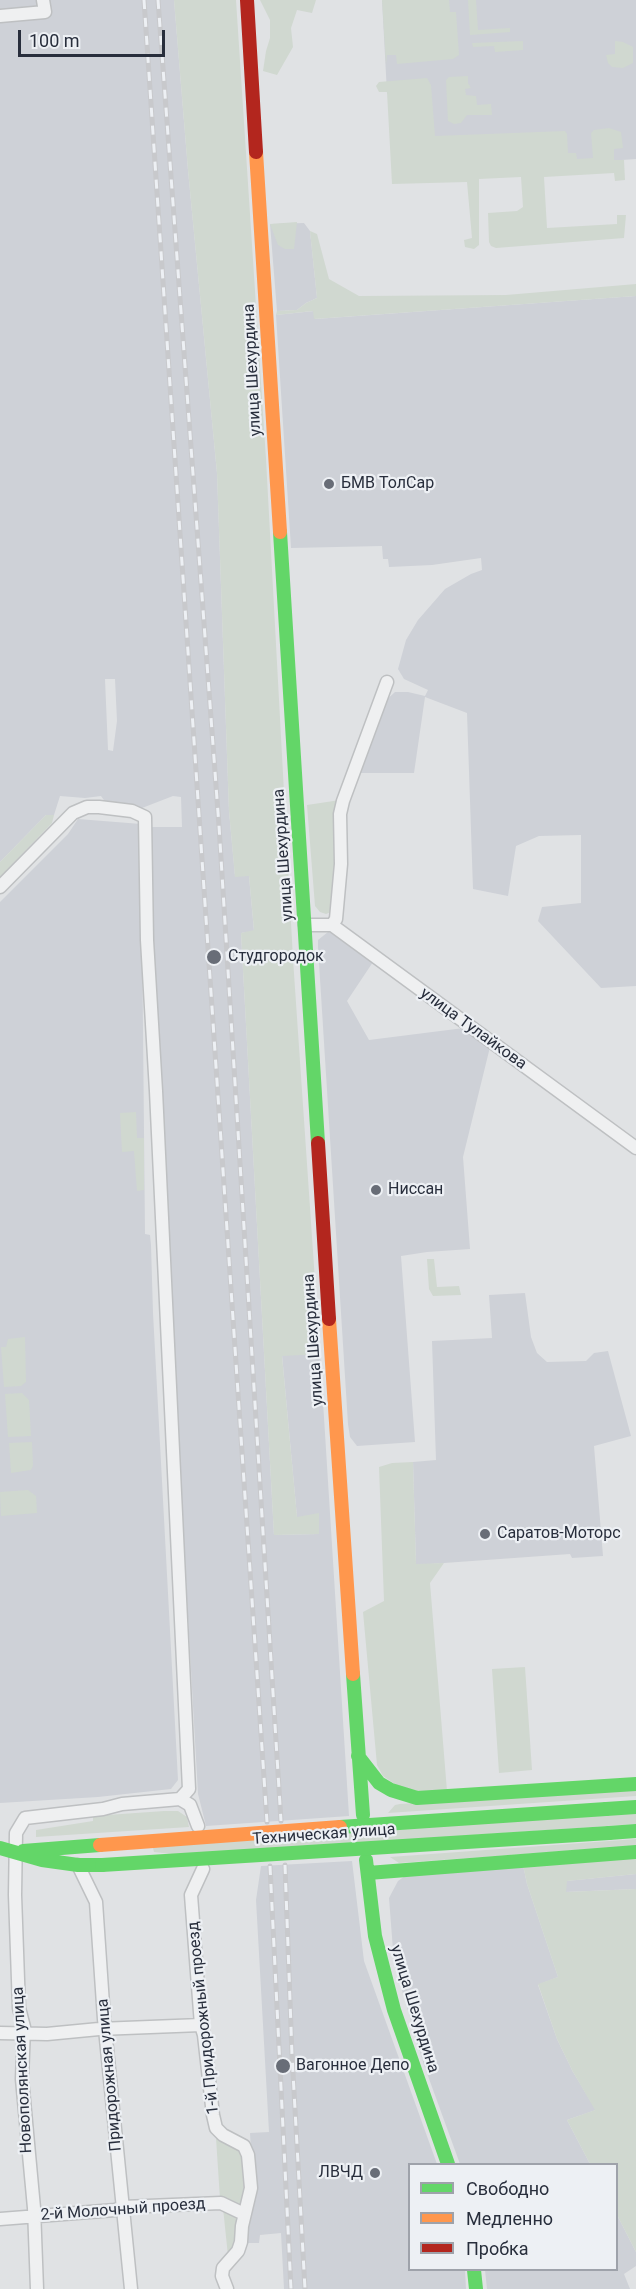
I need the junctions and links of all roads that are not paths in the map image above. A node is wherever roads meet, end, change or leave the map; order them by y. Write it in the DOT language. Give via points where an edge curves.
graph roads {
  1 [pos="43,0"];
  2 [pos="247,0"];
  3 [pos="0,16"];
  4 [pos="387,682"];
  5 [pos="0,887"];
  6 [pos="305,925"];
  7 [pos="332,926"];
  8 [pos="636,1148"];
  9 [pos="358,1756"];
  10 [pos="636,1784"];
  11 [pos="180,1799"];
  12 [pos="636,1807"];
  13 [pos="363,1815"];
  14 [pos="198,1826"];
  15 [pos="636,1831"];
  16 [pos="0,1848"];
  17 [pos="16,1852"];
  18 [pos="636,1852"];
  19 [pos="78,1864"];
  20 [pos="203,1869"];
  21 [pos="201,2025"];
  22 [pos="106,2029"];
  23 [pos="0,2033"];
  24 [pos="24,2033"];
  25 [pos="448,2163"];
  26 [pos="123,2207"];
  27 [pos="244,2214"];
  28 [pos="33,2216"];
  29 [pos="0,2219"];
  30 [pos="474,2271"];
  31 [pos="37,2289"];
  32 [pos="131,2289"];
  33 [pos="227,2289"];
  34 [pos="476,2289"];
  1 -- 3 [label="street" via="45,12"];
  2 -- 6 [label="main road, улица Шехурдина"];
  4 -- 7 [label="street" via="342,808 338,902"];
  5 -- 11 [label="street" via="73,813 99,807 132,811 145,817 147,940 189,1789"];
  6 -- 7 [label="street"];
  6 -- 9 [label="main road, улица Шехурдина"];
  7 -- 8 [label="street, улица Тулайкова"];
  9 -- 10 [label="main road" via="379,1783 417,1798"];
  9 -- 13 [label="main road, улица Шехурдина"];
  11 -- 14 [label="street" via="190,1805"];
  11 -- 17 [label="street, Новополянская улица" via="25,1818 16,1833"];
  12 -- 17 [label="main road, Техническая улица, bridge"];
  15 -- 19 [label="main road, Техническая улица, bridge"];
  16 -- 17 [label="main road, Техническая улица"];
  17 -- 19 [label="main road, Техническая улица"];
  17 -- 24 [label="street, Новополянская улица" via="19,2008"];
  18 -- 25 [label="main road, улица Шехурдина" via="367,1866 375,1936 394,2010"];
  19 -- 22 [label="street, Придорожная улица" via="96,1902"];
  20 -- 21 [label="street, 1-й Придорожный проезд" via="191,1895"];
  21 -- 22 [label="street"];
  21 -- 27 [label="street, 1-й Придорожный проезд" via="216,2128 244,2146 248,2155 251,2188"];
  22 -- 24 [label="street"];
  22 -- 26 [label="street, Придорожная улица"];
  23 -- 24 [label="street"];
  24 -- 28 [label="street, Новополянская улица" via="22,2079"];
  26 -- 27 [label="street, 2-й Молочный проезд" via="221,2203"];
  26 -- 28 [label="street, 2-й Молочный проезд"];
  26 -- 32 [label="street, Придорожная улица"];
  27 -- 33 [label="street, 1-й Придорожный проезд" via="238,2251 223,2268"];
  28 -- 29 [label="street, 2-й Молочный проезд"];
  28 -- 31 [label="street, Новополянская улица"];
  30 -- 34 [label="main road"];
}
